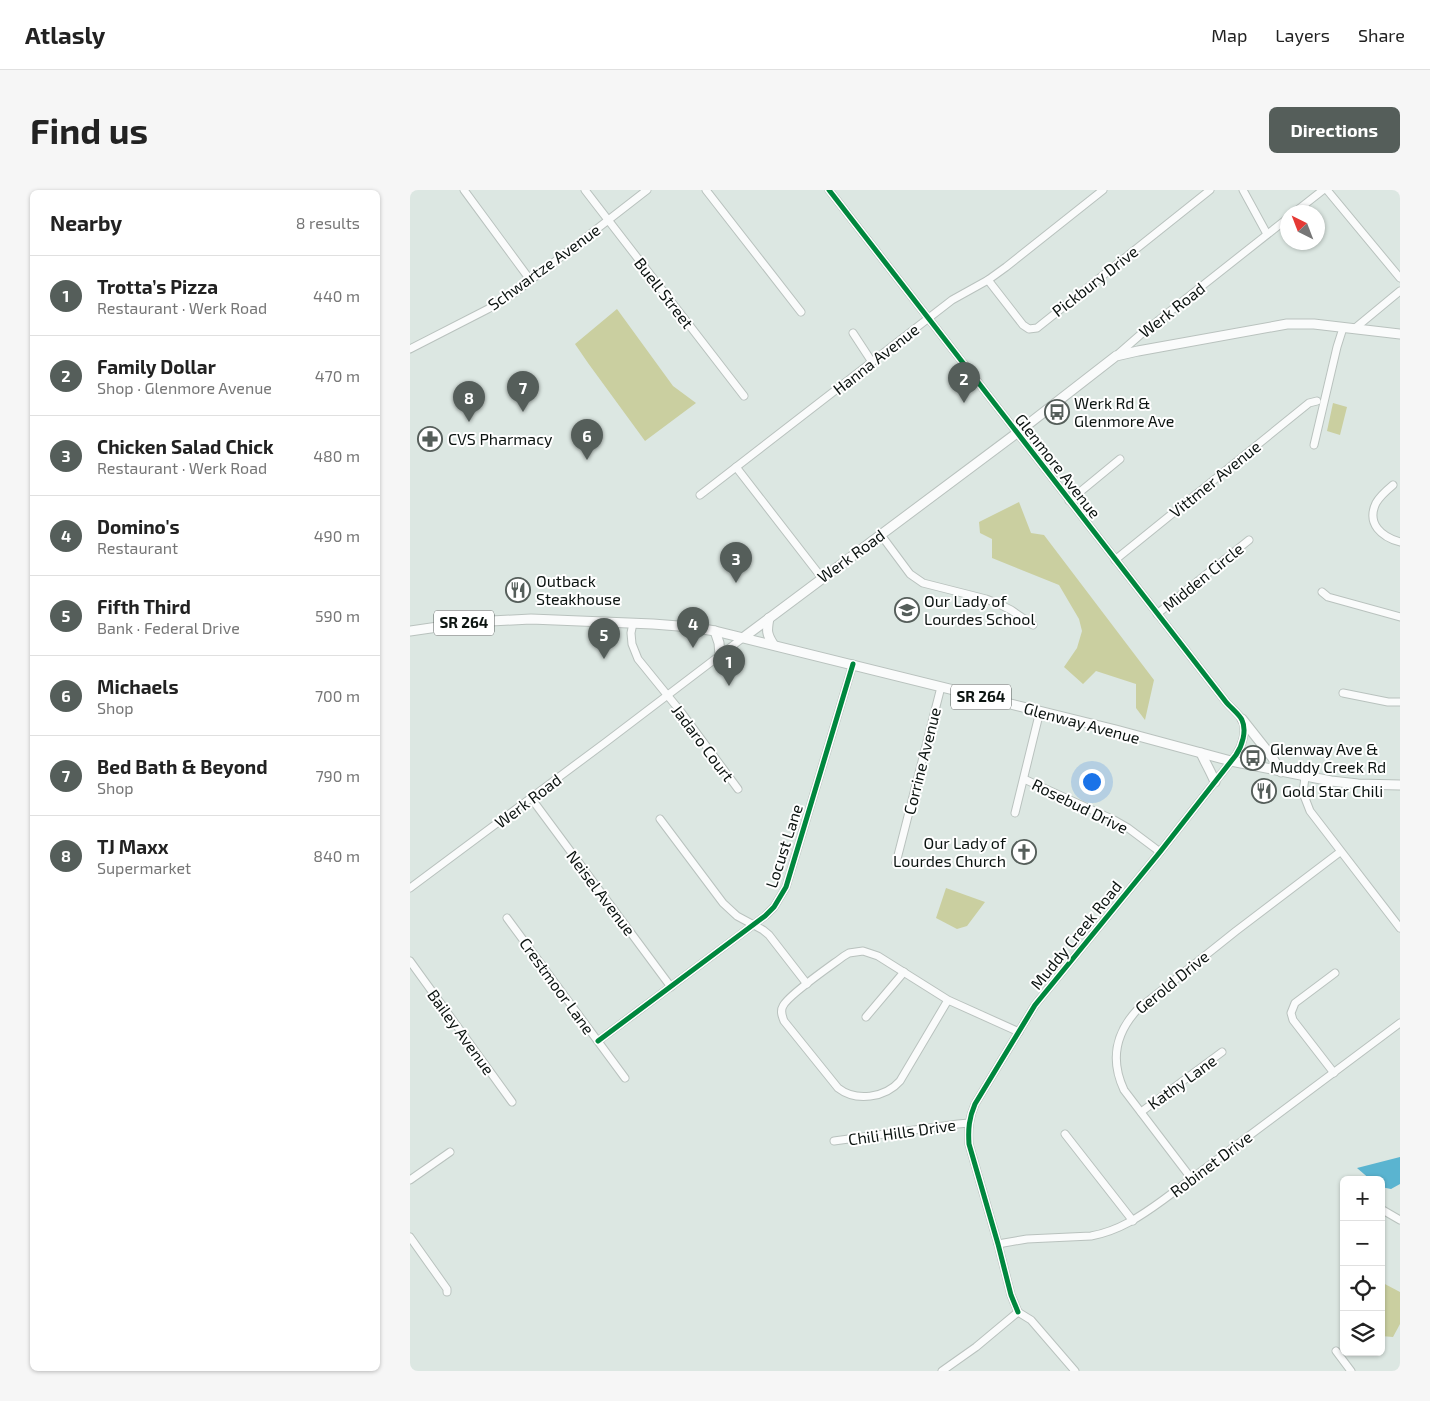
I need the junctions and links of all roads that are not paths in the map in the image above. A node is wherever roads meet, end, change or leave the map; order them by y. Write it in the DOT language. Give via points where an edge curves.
graph roads {
  1 [pos="464,190"];
  2 [pos="585,190"];
  3 [pos="646,190"];
  4 [pos="706,190"];
  5 [pos="829,190"];
  6 [pos="1103,190"];
  7 [pos="1210,190"];
  8 [pos="1243,190"];
  9 [pos="1323,190"];
  10 [pos="1327,190"];
  11 [pos="1303,205"];
  12 [pos="608,220"];
  13 [pos="1280,224"];
  14 [pos="1267,234"];
  15 [pos="1400,278"];
  16 [pos="531,280"];
  17 [pos="988,280"];
  18 [pos="1400,291"];
  19 [pos="801,312"];
  20 [pos="928,318"];
  21 [pos="1343,328"];
  22 [pos="1354,329"];
  23 [pos="853,333"];
  24 [pos="1400,334"];
  25 [pos="410,349"];
  26 [pos="1116,356"];
  27 [pos="872,362"];
  28 [pos="744,396"];
  29 [pos="1317,401"];
  30 [pos="1017,433"];
  31 [pos="1314,445"];
  32 [pos="1120,459"];
  33 [pos="736,467"];
  34 [pos="1393,485"];
  35 [pos="700,495"];
  36 [pos="1069,501"];
  37 [pos="881,535"];
  38 [pos="1249,540"];
  39 [pos="1400,542"];
  40 [pos="1115,560"];
  41 [pos="822,578"];
  42 [pos="1322,592"];
  43 [pos="1158,614"];
  44 [pos="1400,617"];
  45 [pos="769,618"];
  46 [pos="633,622"];
  47 [pos="1034,625"];
  48 [pos="410,631"];
  49 [pos="715,631"];
  50 [pos="744,637"];
  51 [pos="773,644"];
  52 [pos="720,655"];
  53 [pos="853,664"];
  54 [pos="941,687"];
  55 [pos="1342,693"];
  56 [pos="667,696"];
  57 [pos="1400,702"];
  58 [pos="1040,711"];
  59 [pos="1242,719"];
  60 [pos="1202,753"];
  61 [pos="1231,761"];
  62 [pos="1281,772"];
  63 [pos="1305,776"];
  64 [pos="1024,779"];
  65 [pos="1215,782"];
  66 [pos="1400,785"];
  67 [pos="738,789"];
  68 [pos="531,798"];
  69 [pos="1015,813"];
  70 [pos="660,819"];
  71 [pos="1160,852"];
  72 [pos="1340,852"];
  73 [pos="896,863"];
  74 [pos="410,888"];
  75 [pos="507,918"];
  76 [pos="753,925"];
  77 [pos="1400,928"];
  78 [pos="410,961"];
  79 [pos="904,972"];
  80 [pos="1335,973"];
  81 [pos="808,984"];
  82 [pos="671,987"];
  83 [pos="948,1000"];
  84 [pos="866,1017"];
  85 [pos="1400,1023"];
  86 [pos="1019,1032"];
  87 [pos="598,1042"];
  88 [pos="1222,1052"];
  89 [pos="1334,1073"];
  90 [pos="625,1078"];
  91 [pos="512,1102"];
  92 [pos="1141,1112"];
  93 [pos="969,1123"];
  94 [pos="1066,1134"];
  95 [pos="834,1141"];
  96 [pos="450,1152"];
  97 [pos="1191,1178"];
  98 [pos="410,1180"];
  99 [pos="1385,1211"];
  100 [pos="1400,1220"];
  101 [pos="1132,1221"];
  102 [pos="410,1237"];
  103 [pos="998,1244"];
  104 [pos="447,1292"];
  105 [pos="1018,1312"];
  106 [pos="1336,1351"];
  107 [pos="942,1371"];
  108 [pos="1075,1371"];
  109 [pos="1351,1371"];
  1 -- 16 [label="street"];
  2 -- 12 [label="street, Buell Street"];
  3 -- 12 [label="street, Schwartze Avenue"];
  4 -- 19 [label="street"];
  5 -- 20 [label="street, Glenmore Avenue"];
  6 -- 17 [label="street, Hanna Avenue"];
  7 -- 17 [label="street, Pickbury Drive" via="1037,328 1023,325"];
  8 -- 14 [label="street"];
  9 -- 11 [label="street"];
  10 -- 15 [label="street"];
  12 -- 16 [label="street, Schwartze Avenue"];
  12 -- 28 [label="street, Buell Street"];
  13 -- 14 [label="street, Werk Road"];
  14 -- 26 [label="street, Werk Road"];
  16 -- 25 [label="street, Schwartze Avenue" via="500,303"];
  17 -- 20 [label="street, Hanna Avenue"];
  18 -- 22 [label="street"];
  20 -- 27 [label="street, Hanna Avenue"];
  20 -- 30 [label="street, Glenmore Avenue"];
  21 -- 22 [label="main road"];
  21 -- 26 [label="main road" via="1287,324"];
  21 -- 31 [label="street"];
  22 -- 24 [label="main road"];
  23 -- 27 [label="street"];
  26 -- 30 [label="main road, Werk Road"];
  27 -- 33 [label="street, Hanna Avenue"];
  29 -- 40 [label="street, Vittmer Avenue" via="1309,403"];
  30 -- 36 [label="street, Glenmore Avenue"];
  30 -- 37 [label="main road, Werk Road"];
  32 -- 36 [label="street"];
  33 -- 35 [label="street, Hanna Avenue"];
  33 -- 41 [label="street"];
  34 -- 39 [label="street" via="1376,503 1374,519 1381,533"];
  36 -- 40 [label="street, Glenmore Avenue"];
  37 -- 41 [label="main road, Werk Road"];
  37 -- 47 [label="street" via="916,579 999,604"];
  38 -- 43 [label="street, Midden Circle"];
  40 -- 43 [label="street, Glenmore Avenue"];
  41 -- 45 [label="main road, Werk Road"];
  42 -- 44 [label="street" via="1328,597"];
  43 -- 59 [label="street, Glenmore Avenue"];
  45 -- 50 [label="main road, Werk Road"];
  45 -- 51 [label="main road" via="767,633"];
  46 -- 48 [label="main road, Glenway Avenue / SR 264" via="501,619"];
  46 -- 49 [label="main road, Glenway Avenue / SR 264"];
  46 -- 56 [label="street, Jadaro Court" via="632,644 636,655"];
  49 -- 50 [label="main road, Glenway Avenue / SR 264"];
  49 -- 52 [label="main road"];
  50 -- 51 [label="main road, Glenway Avenue / SR 264"];
  50 -- 52 [label="street, Werk Road"];
  51 -- 53 [label="main road, Glenway Avenue / SR 264"];
  52 -- 56 [label="street, Werk Road"];
  53 -- 54 [label="main road, Glenway Avenue / SR 264"];
  53 -- 76 [label="street, Locust Lane" via="786,887 774,907"];
  54 -- 58 [label="main road, Glenway Avenue / SR 264"];
  54 -- 73 [label="street, Corrine Avenue"];
  55 -- 57 [label="street"];
  56 -- 67 [label="street, Jadaro Court"];
  56 -- 68 [label="street, Werk Road"];
  58 -- 60 [label="main road, Glenway Avenue / SR 264"];
  58 -- 64 [label="street"];
  59 -- 61 [label="street" via="1243,742"];
  59 -- 62 [label="main road"];
  60 -- 61 [label="main road, Glenway Avenue / SR 264"];
  60 -- 65 [label="main road"];
  61 -- 62 [label="main road, Glenway Avenue / SR 264"];
  61 -- 65 [label="street, Muddy Creek Road"];
  62 -- 63 [label="main road, Glenway Avenue / SR 264"];
  63 -- 66 [label="main road, Glenway Avenue / SR 264" via="1331,782"];
  63 -- 72 [label="street" via="1303,792 1306,803"];
  64 -- 69 [label="street"];
  64 -- 71 [label="street, Rosebud Drive" via="1121,824"];
  65 -- 71 [label="street, Muddy Creek Road"];
  68 -- 74 [label="street, Werk Road"];
  68 -- 82 [label="street, Neisel Avenue"];
  70 -- 76 [label="street" via="723,903"];
  71 -- 86 [label="street, Muddy Creek Road" via="1035,1005"];
  72 -- 77 [label="street"];
  72 -- 92 [label="street, Gerold Drive" via="1129,1018 1117,1043 1117,1070 1124,1090"];
  75 -- 87 [label="street, Crestmoor Lane"];
  76 -- 81 [label="street" via="769,935"];
  76 -- 82 [label="street, Locust Lane"];
  78 -- 91 [label="street, Bailey Avenue"];
  79 -- 81 [label="street" via="878,956 857,951 844,956"];
  79 -- 83 [label="street"];
  79 -- 84 [label="street"];
  80 -- 89 [label="street" via="1295,1003 1291,1013"];
  81 -- 83 [label="street" via="786,1002 782,1017 838,1088 856,1096 886,1092 897,1085"];
  82 -- 87 [label="street, Locust Lane"];
  83 -- 86 [label="street"];
  85 -- 89 [label="street, Robinet Drive"];
  86 -- 93 [label="street, Muddy Creek Road" via="976,1104"];
  87 -- 90 [label="street, Crestmoor Lane"];
  88 -- 92 [label="street, Kathy Lane"];
  89 -- 97 [label="street, Robinet Drive"];
  92 -- 97 [label="street, Gerold Drive"];
  93 -- 95 [label="street, Chili Hills Drive"];
  93 -- 103 [label="street, Muddy Creek Road" via="969,1144"];
  94 -- 101 [label="street"];
  96 -- 98 [label="street"];
  97 -- 101 [label="street, Robinet Drive"];
  99 -- 100 [label="street"];
  101 -- 103 [label="street, Robinet Drive" via="1096,1235"];
  102 -- 104 [label="street" via="448,1289"];
  103 -- 105 [label="street, Muddy Creek Road"];
  105 -- 107 [label="street"];
  105 -- 108 [label="street" via="1031,1320"];
  106 -- 109 [label="street"];
}
